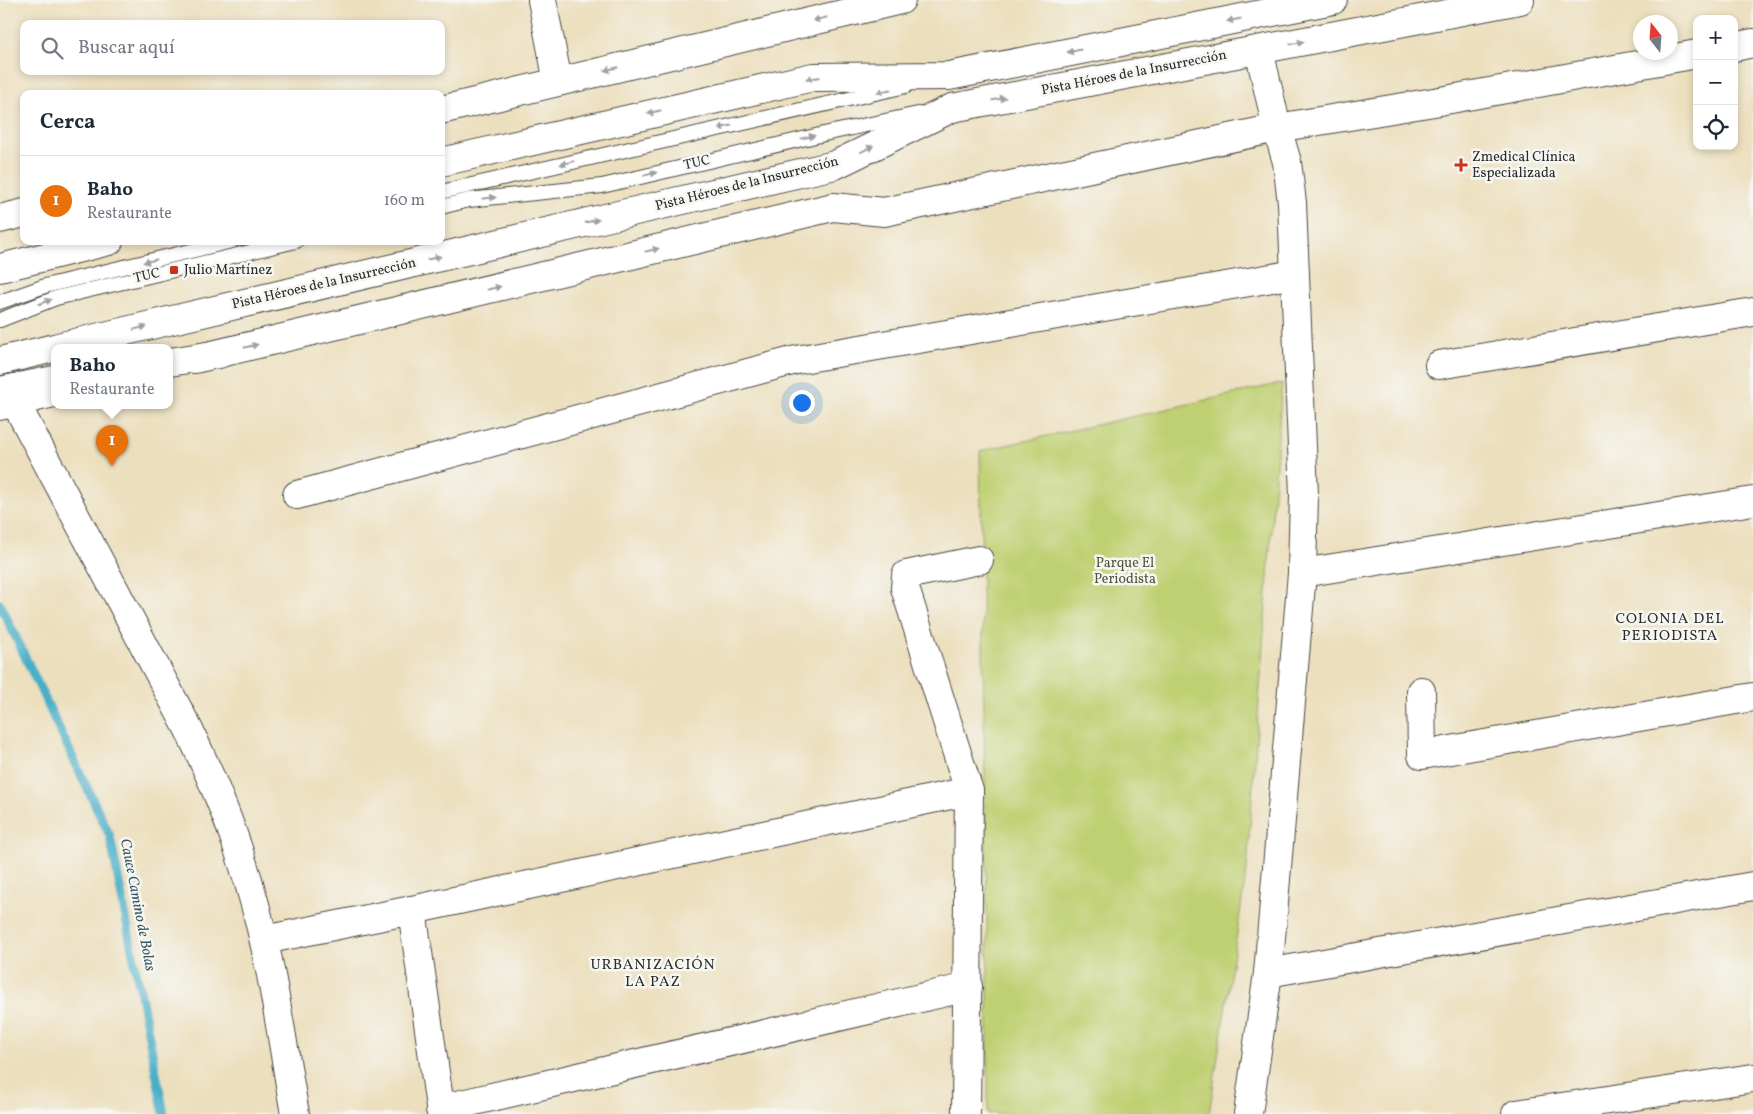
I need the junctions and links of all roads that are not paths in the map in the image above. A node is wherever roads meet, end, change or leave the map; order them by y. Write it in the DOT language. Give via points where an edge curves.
graph roads {
  1 [pos="542,0"];
  2 [pos="901,0"];
  3 [pos="1333,0"];
  4 [pos="1520,0"];
  5 [pos="1753,43"];
  6 [pos="1738,46"];
  7 [pos="1259,50"];
  8 [pos="1693,55"];
  9 [pos="949,76"];
  10 [pos="558,82"];
  11 [pos="952,108"];
  12 [pos="445,109"];
  13 [pos="1277,128"];
  14 [pos="445,161"];
  15 [pos="445,191"];
  16 [pos="445,206"];
  17 [pos="20,214"];
  18 [pos="0,218"];
  19 [pos="93,245"];
  20 [pos="215,245"];
  21 [pos="279,245"];
  22 [pos="0,268"];
  23 [pos="1295,274"];
  24 [pos="0,302"];
  25 [pos="1753,312"];
  26 [pos="0,320"];
  27 [pos="71,344"];
  28 [pos="51,349"];
  29 [pos="219,354"];
  30 [pos="0,361"];
  31 [pos="173,362"];
  32 [pos="173,365"];
  33 [pos="1439,365"];
  34 [pos="51,381"];
  35 [pos="51,393"];
  36 [pos="5,400"];
  37 [pos="297,495"];
  38 [pos="1753,501"];
  39 [pos="979,560"];
  40 [pos="1302,573"];
  41 [pos="1421,691"];
  42 [pos="1753,697"];
  43 [pos="969,790"];
  44 [pos="1753,886"];
  45 [pos="412,910"];
  46 [pos="264,940"];
  47 [pos="1268,974"];
  48 [pos="968,987"];
  49 [pos="1753,1078"];
  50 [pos="440,1111"];
  51 [pos="295,1114"];
  52 [pos="966,1114"];
  53 [pos="1248,1114"];
  54 [pos="1516,1114"];
  1 -- 10 [label="street"];
  2 -- 10 [label="street, one-way"];
  3 -- 9 [label="street, one-way"];
  7 -- 4 [label="street, Pista Héroes de la Insurrección, one-way"];
  5 -- 6 [label="street"];
  11 -- 7 [label="street, Pista Héroes de la Insurrección, one-way"];
  7 -- 13 [label="street"];
  8 -- 13 [label="street"];
  9 -- 14 [label="street, one-way" via="813,77"];
  9 -- 15 [label="lane, TUC, one-way"];
  10 -- 12 [label="street"];
  16 -- 11 [label="lane, TUC, one-way" via="469,200 602,186"];
  27 -- 11 [label="street, Pista Héroes de la Insurrección, one-way" via="835,165"];
  13 -- 23 [label="street" via="1287,162"];
  29 -- 13 [label="street, one-way" via="833,207 884,212"];
  17 -- 18 [label="street"];
  19 -- 22 [label="street"];
  20 -- 24 [label="lane, TUC, one-way" via="45,286"];
  26 -- 21 [label="lane, TUC, one-way" via="56,298"];
  23 -- 37 [label="street" via="796,360"];
  23 -- 40 [label="street" via="1304,494"];
  25 -- 33 [label="street"];
  28 -- 30 [label="street"];
  29 -- 31 [label="street"];
  29 -- 32 [label="street"];
  34 -- 36 [label="street"];
  35 -- 36 [label="street"];
  36 -- 46 [label="street" via="188,728 242,859"];
  38 -- 40 [label="street"];
  39 -- 43 [label="street" via="906,575 905,588"];
  40 -- 47 [label="street"];
  41 -- 42 [label="street" via="1422,755"];
  43 -- 45 [label="street"];
  43 -- 48 [label="street"];
  44 -- 47 [label="street"];
  45 -- 46 [label="street"];
  45 -- 50 [label="street"];
  46 -- 51 [label="street"];
  47 -- 53 [label="street"];
  48 -- 50 [label="street"];
  48 -- 52 [label="street"];
  49 -- 54 [label="street"];
}
